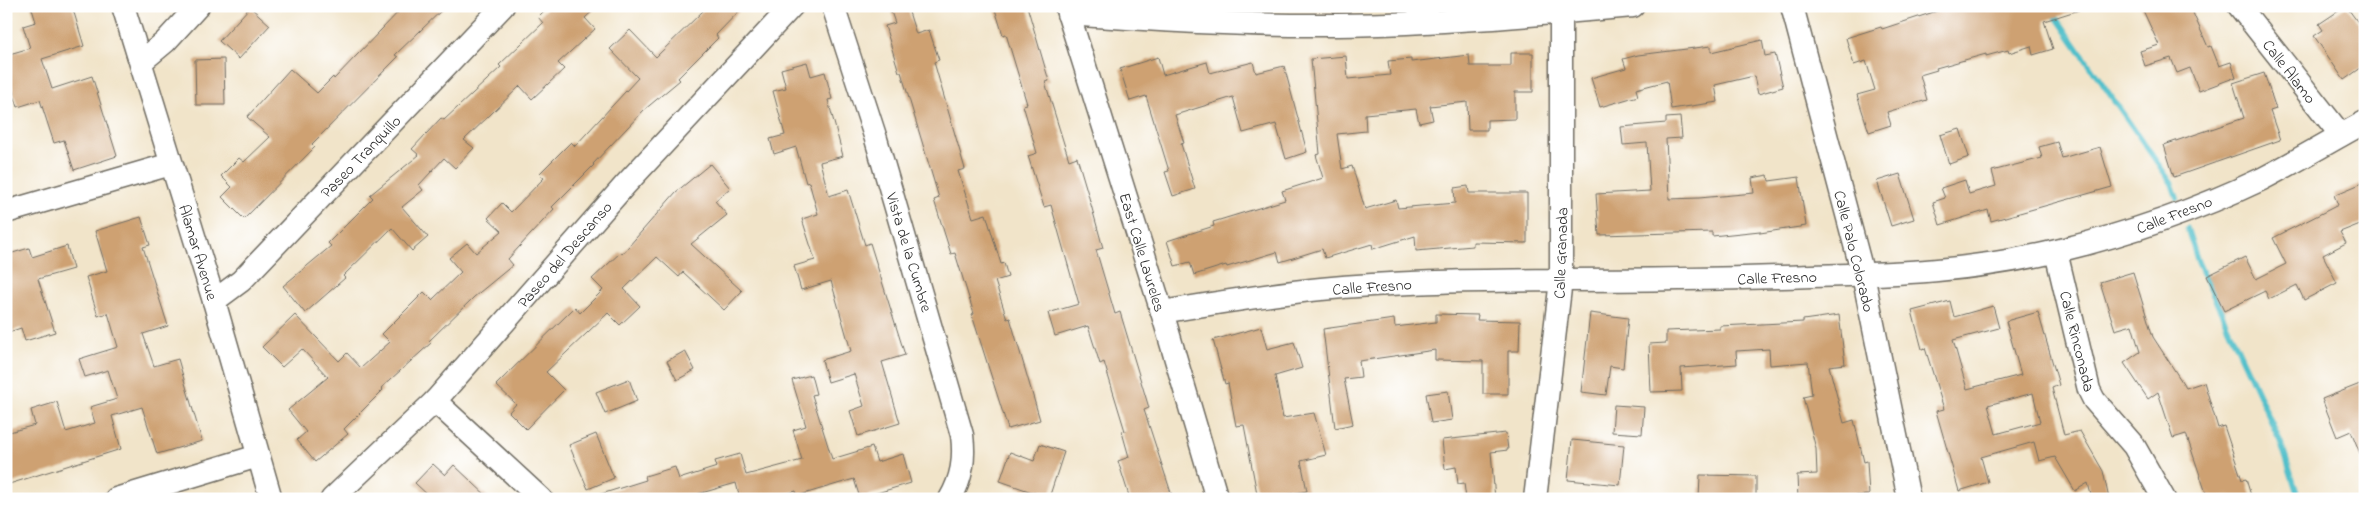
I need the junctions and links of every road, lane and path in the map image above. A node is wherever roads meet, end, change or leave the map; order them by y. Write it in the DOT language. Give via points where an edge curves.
graph roads {
  1 [pos="123,6"];
  2 [pos="198,6"];
  3 [pos="503,6"];
  4 [pos="792,6"];
  5 [pos="833,6"];
  6 [pos="1633,6"];
  7 [pos="1792,6"];
  8 [pos="2239,6"];
  9 [pos="1561,9"];
  10 [pos="1067,10"];
  11 [pos="141,62"];
  12 [pos="2365,122"];
  13 [pos="2341,135"];
  14 [pos="171,164"];
  15 [pos="6,212"];
  16 [pos="2056,252"];
  17 [pos="1863,275"];
  18 [pos="1561,280"];
  19 [pos="214,301"];
  20 [pos="1162,312"];
  21 [pos="436,400"];
  22 [pos="258,456"];
  23 [pos="116,499"];
  24 [pos="271,499"];
  25 [pos="332,499"];
  26 [pos="541,499"];
  27 [pos="950,499"];
  28 [pos="1217,499"];
  29 [pos="1535,499"];
  30 [pos="1909,499"];
  31 [pos="2164,499"];
  1 -- 11 [label="street, Alamar Avenue"];
  2 -- 11 [label="street" via="165,42"];
  3 -- 19 [label="street, Paseo Tranquillo" via="241,281"];
  4 -- 21 [label="street, Paseo del Descanso" via="626,184"];
  5 -- 27 [label="street, Vista de la Cumbre" via="962,435 962,471"];
  6 -- 9 [label="street"];
  7 -- 17 [label="street, Calle Palo Colorado"];
  8 -- 13 [label="street, Calle Alamo"];
  9 -- 10 [label="street" via="1445,21 1338,25 1251,25"];
  9 -- 18 [label="street, Calle Granada"];
  10 -- 20 [label="street, East Calle Laureles"];
  11 -- 14 [label="street, Alamar Avenue"];
  12 -- 13 [label="street, Calle Fresno"];
  13 -- 16 [label="street, Calle Fresno" via="2261,179 2187,211"];
  14 -- 15 [label="street"];
  14 -- 19 [label="street, Alamar Avenue"];
  16 -- 17 [label="street, Calle Fresno" via="1932,272"];
  16 -- 31 [label="street, Calle Rinconada" via="2089,390 2134,446"];
  17 -- 18 [label="street, Calle Fresno"];
  17 -- 30 [label="street, Calle Palo Colorado"];
  18 -- 20 [label="street, Calle Fresno" via="1403,283 1320,289"];
  18 -- 29 [label="street, Calle Granada"];
  19 -- 22 [label="street, Alamar Avenue"];
  20 -- 28 [label="street, East Calle Laureles"];
  21 -- 25 [label="street, Paseo del Descanso"];
  21 -- 26 [label="street"];
  22 -- 23 [label="street"];
  22 -- 24 [label="street, Alamar Avenue"];
}
